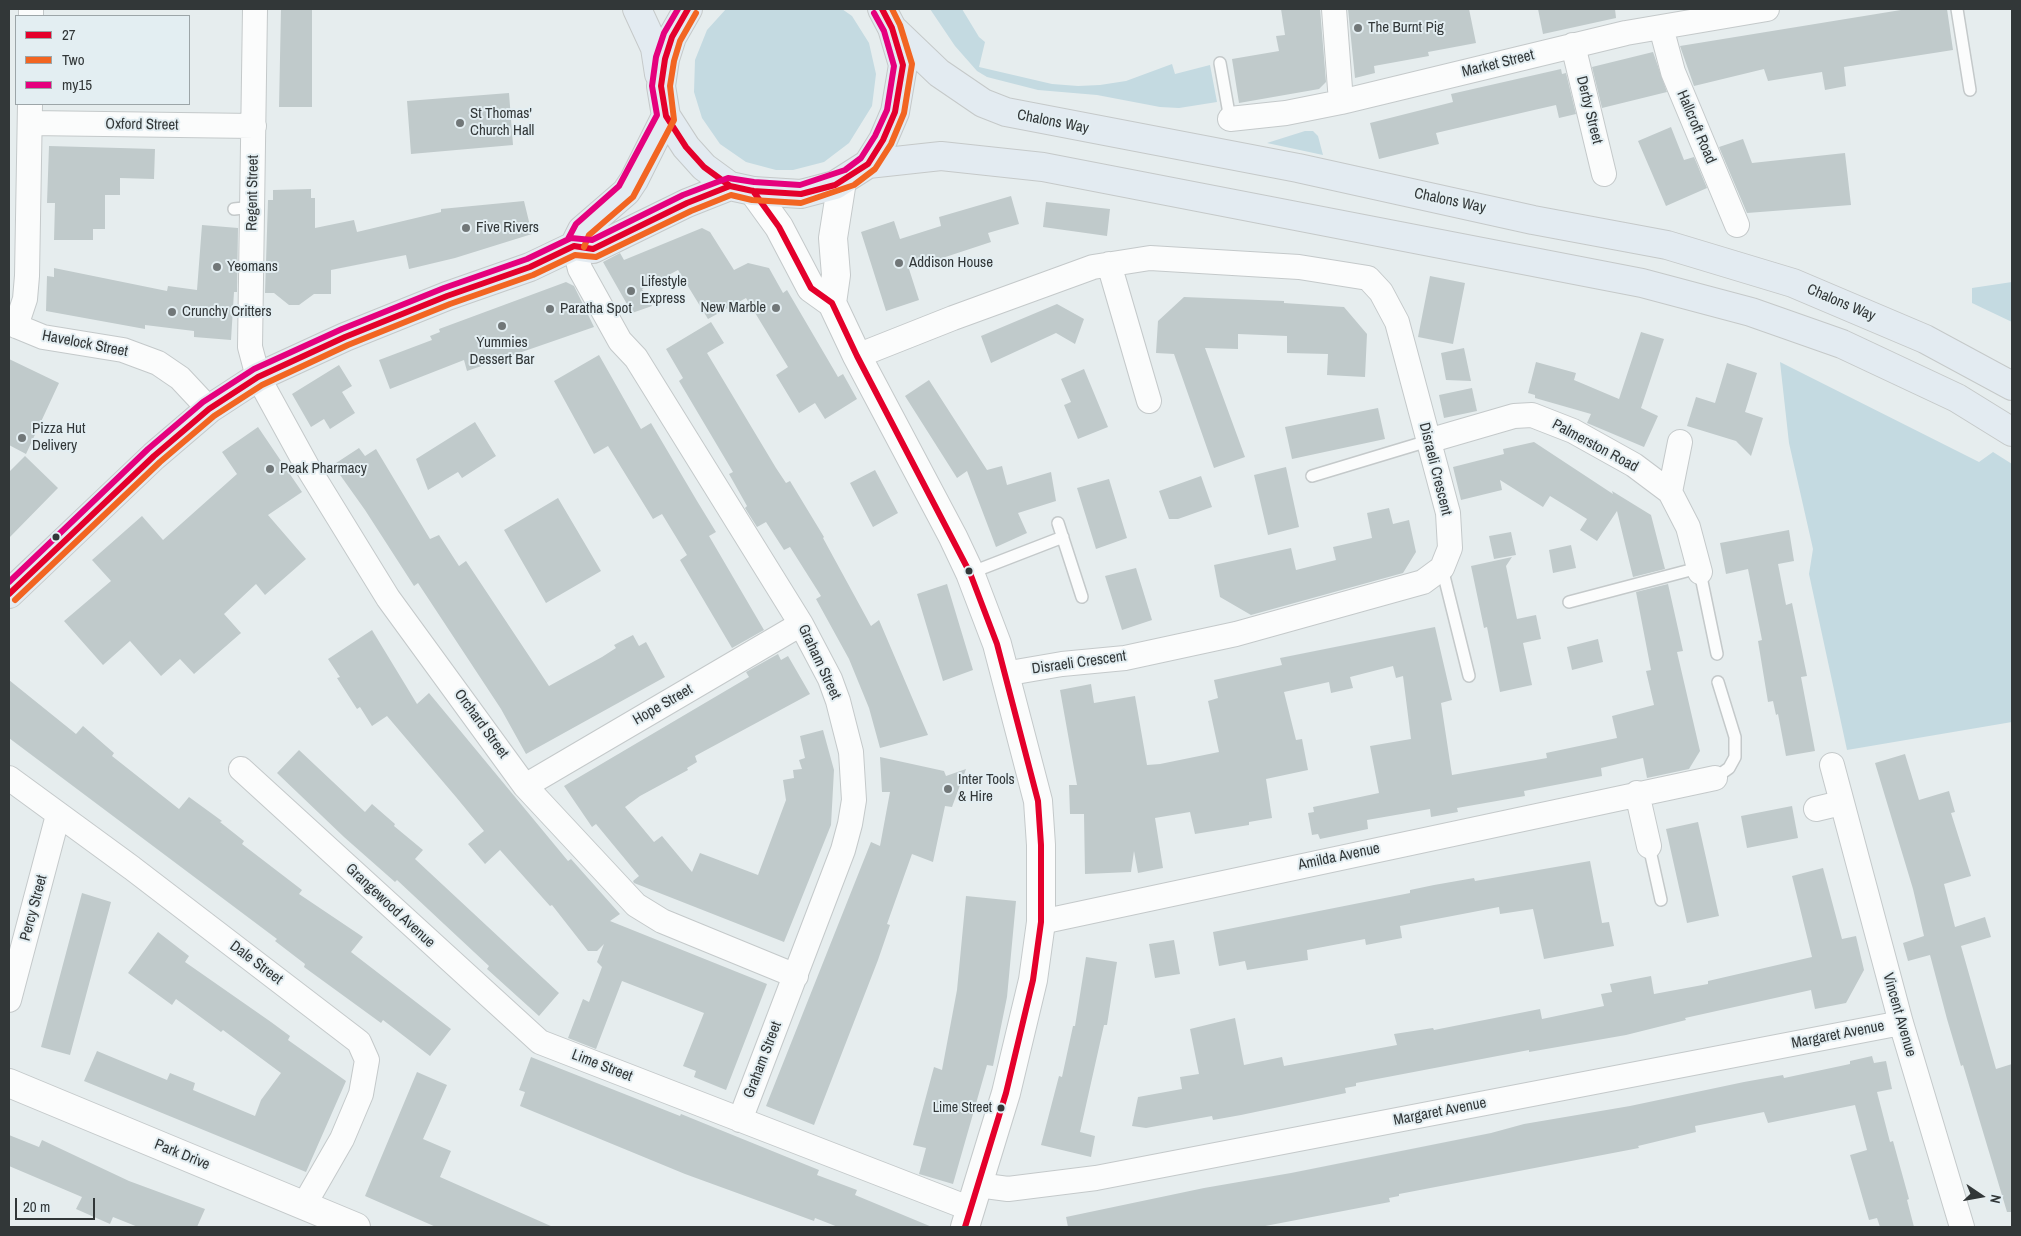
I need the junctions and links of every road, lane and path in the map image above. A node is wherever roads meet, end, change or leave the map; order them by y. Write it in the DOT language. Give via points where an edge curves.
graph roads {
  1 [pos="255,9"];
  2 [pos="637,9"];
  3 [pos="688,9"];
  4 [pos="1334,9"];
  5 [pos="1767,9"];
  6 [pos="1957,9"];
  7 [pos="887,18"];
  8 [pos="1661,27"];
  9 [pos="1573,45"];
  10 [pos="1220,63"];
  11 [pos="661,86"];
  12 [pos="1970,90"];
  13 [pos="1337,109"];
  14 [pos="30,113"];
  15 [pos="666,116"];
  16 [pos="1230,119"];
  17 [pos="254,126"];
  18 [pos="868,164"];
  19 [pos="1604,174"];
  20 [pos="842,181"];
  21 [pos="742,189"];
  22 [pos="1737,225"];
  23 [pos="574,246"];
  24 [pos="1110,264"];
  25 [pos="832,303"];
  26 [pos="12,324"];
  27 [pos="857,356"];
  28 [pos="258,377"];
  29 [pos="2012,386"];
  30 [pos="1149,401"];
  31 [pos="209,409"];
  32 [pos="2012,432"];
  33 [pos="1428,441"];
  34 [pos="1680,442"];
  35 [pos="1312,476"];
  36 [pos="1670,492"];
  37 [pos="1058,523"];
  38 [pos="1062,537"];
  39 [pos="1442,568"];
  40 [pos="1699,570"];
  41 [pos="970,573"];
  42 [pos="9,594"];
  43 [pos="1082,597"];
  44 [pos="1569,602"];
  45 [pos="801,624"];
  46 [pos="1717,654"];
  47 [pos="1004,674"];
  48 [pos="1469,676"];
  49 [pos="1718,682"];
  50 [pos="1832,766"];
  51 [pos="241,769"];
  52 [pos="9,778"];
  53 [pos="1715,778"];
  54 [pos="525,786"];
  55 [pos="1637,793"];
  56 [pos="1840,803"];
  57 [pos="1816,809"];
  58 [pos="58,816"];
  59 [pos="1649,846"];
  60 [pos="1661,900"];
  61 [pos="1041,922"];
  62 [pos="796,976"];
  63 [pos="9,1000"];
  64 [pos="1901,1023"];
  65 [pos="540,1042"];
  66 [pos="9,1084"];
  67 [pos="740,1120"];
  68 [pos="304,1206"];
  69 [pos="972,1207"];
  70 [pos="356,1227"];
  71 [pos="1962,1227"];
  1 -- 17 [label="street, Regent Street"];
  2 -- 11 [label="main road" via="655,48"];
  3 -- 11 [label="main road" via="664,59"];
  4 -- 13 [label="street"];
  5 -- 8 [label="street, Market Street"];
  6 -- 12 [label="lane"];
  7 -- 18 [label="main road" via="903,65 900,90 883,140"];
  7 -- 29 [label="main road, Chalons Way" via="939,73 983,103 1006,112 1298,168 1533,220 1666,245 1793,283 1925,339"];
  8 -- 9 [label="street, Market Street"];
  8 -- 22 [label="street, Hallcroft Road" via="1673,72"];
  9 -- 13 [label="street, Market Street"];
  9 -- 19 [label="street, Derby Street"];
  10 -- 16 [label="lane"];
  11 -- 15 [label="main road"];
  13 -- 16 [label="street, Market Street"];
  14 -- 17 [label="street, Oxford Street"];
  14 -- 26 [label="street, Havelock Street" via="27,276 25,299"];
  15 -- 21 [label="main road" via="704,167"];
  15 -- 23 [label="main road" via="626,192 582,230"];
  17 -- 28 [label="street, Regent Street" via="244,208 250,336"];
  18 -- 20 [label="main road"];
  18 -- 32 [label="main road" via="941,156 1043,167 1642,283 1751,312 1842,344 1957,398"];
  20 -- 21 [label="main road" via="801,194"];
  20 -- 25 [label="street" via="833,238 836,275"];
  21 -- 23 [label="main road" via="686,203 593,250"];
  21 -- 25 [label="street" via="779,228 811,288"];
  23 -- 28 [label="main road" via="530,267 345,337"];
  23 -- 45 [label="street, Graham Street" via="580,269 620,341 636,358"];
  24 -- 27 [label="street, Disraeli Crescent" via="1042,285"];
  24 -- 30 [label="street"];
  24 -- 33 [label="street, Disraeli Crescent" via="1150,258 1299,267 1368,278 1381,292 1398,322"];
  25 -- 27 [label="street"];
  26 -- 31 [label="street, Havelock Street" via="43,337 123,350 158,363 180,378"];
  27 -- 41 [label="street"];
  28 -- 31 [label="main road"];
  28 -- 54 [label="street, Orchard Street" via="308,468 388,598"];
  31 -- 42 [label="main road" via="141,468"];
  33 -- 35 [label="lane"];
  33 -- 36 [label="street, Palmerston Road" via="1514,416 1532,415 1572,431 1625,460"];
  33 -- 39 [label="street, Disraeli Crescent" via="1448,513 1450,548"];
  34 -- 36 [label="street"];
  36 -- 40 [label="street, Palmerston Road" via="1688,527"];
  37 -- 38 [label="lane"];
  38 -- 41 [label="lane"];
  38 -- 43 [label="lane"];
  39 -- 47 [label="street, Disraeli Crescent" via="1423,582 1236,634 1125,658"];
  39 -- 48 [label="lane"];
  40 -- 44 [label="lane"];
  40 -- 46 [label="lane"];
  41 -- 47 [label="street" via="997,644"];
  45 -- 54 [label="street, Hope Street"];
  45 -- 62 [label="street, Graham Street" via="838,701 852,752 854,800 843,850"];
  47 -- 61 [label="street" via="1038,801"];
  49 -- 53 [label="lane" via="1735,737 1736,756"];
  50 -- 56 [label="street, Vincent Avenue"];
  51 -- 65 [label="street, Grangewood Avenue"];
  52 -- 58 [label="street, Dale Street"];
  53 -- 55 [label="street, Amilda Avenue"];
  54 -- 62 [label="street, Orchard Street" via="642,911"];
  55 -- 59 [label="street"];
  55 -- 61 [label="street, Amilda Avenue"];
  56 -- 57 [label="street"];
  56 -- 64 [label="street, Vincent Avenue"];
  58 -- 63 [label="street, Percy Street"];
  58 -- 68 [label="street, Dale Street" via="132,868 359,1042 367,1060 361,1094 342,1139"];
  59 -- 60 [label="lane"];
  61 -- 69 [label="street" via="1020,1040"];
  62 -- 67 [label="street, Graham Street"];
  64 -- 69 [label="street, Margaret Avenue" via="1096,1178 1008,1189"];
  64 -- 71 [label="street, Vincent Avenue"];
  65 -- 67 [label="street, Lime Street"];
  66 -- 68 [label="street, Park Drive"];
  67 -- 69 [label="street, Lime Street"];
  68 -- 70 [label="street, Park Drive"];
}
